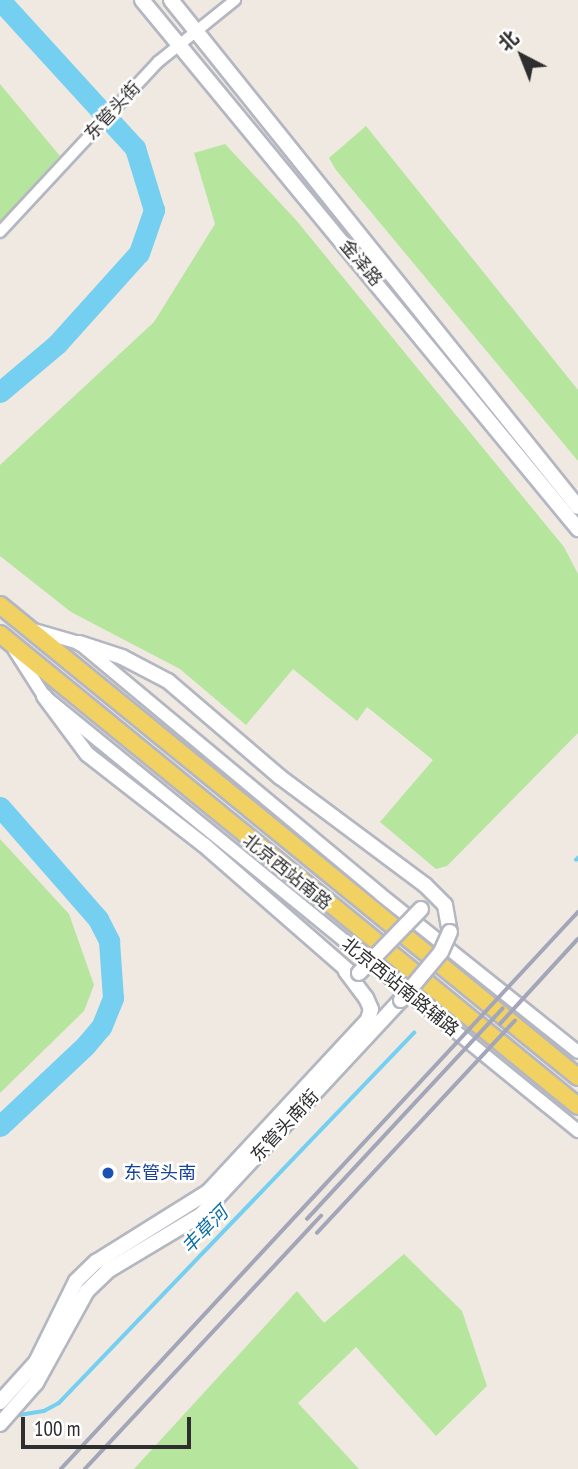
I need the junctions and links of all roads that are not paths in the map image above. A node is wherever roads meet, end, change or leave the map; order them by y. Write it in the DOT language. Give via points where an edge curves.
graph roads {
  1 [pos="142,0"];
  2 [pos="171,0"];
  3 [pos="235,0"];
  4 [pos="197,29"];
  5 [pos="179,44"];
  6 [pos="0,232"];
  7 [pos="578,507"];
  8 [pos="578,528"];
  9 [pos="0,605"];
  10 [pos="25,627"];
  11 [pos="5,638"];
  12 [pos="79,643"];
  13 [pos="44,696"];
  14 [pos="428,888"];
  15 [pos="352,972"];
  16 [pos="578,1052"];
  17 [pos="578,1077"];
  18 [pos="578,1106"];
  19 [pos="578,1131"];
  20 [pos="0,1402"];
  21 [pos="0,1424"];
  1 -- 5 [label="main road, 金泽路"];
  2 -- 4 [label="main road, 金泽路"];
  3 -- 4 [label="street, 东管头街"];
  4 -- 5 [label="street, 东管头街"];
  4 -- 7 [label="main road, 金泽路"];
  5 -- 6 [label="street, 东管头街"];
  5 -- 8 [label="main road, 金泽路"];
  9 -- 10 [label="main road, 北京西站南路"];
  10 -- 12 [label="street"];
  10 -- 17 [label="main road, 北京西站南路"];
  11 -- 13 [label="street, 北京西站南路辅路"];
  11 -- 18 [label="main road, 北京西站南路"];
  12 -- 14 [label="main road, 东管头南街" via="122,657 168,681 280,776"];
  12 -- 16 [label="street"];
  13 -- 15 [label="main road, 东管头南街" via="87,754 204,845"];
  13 -- 19 [label="street, 北京西站南路辅路"];
  14 -- 15 [label="main road, bridge" via="421,909"];
  14 -- 21 [label="main road, 东管头南街, bridge" via="445,905 450,932 441,952 201,1215 109,1270 87,1291 50,1361"];
  15 -- 20 [label="main road, 东管头南街" via="371,1009 368,1020 208,1192 96,1262 76,1281 36,1362"];
}
